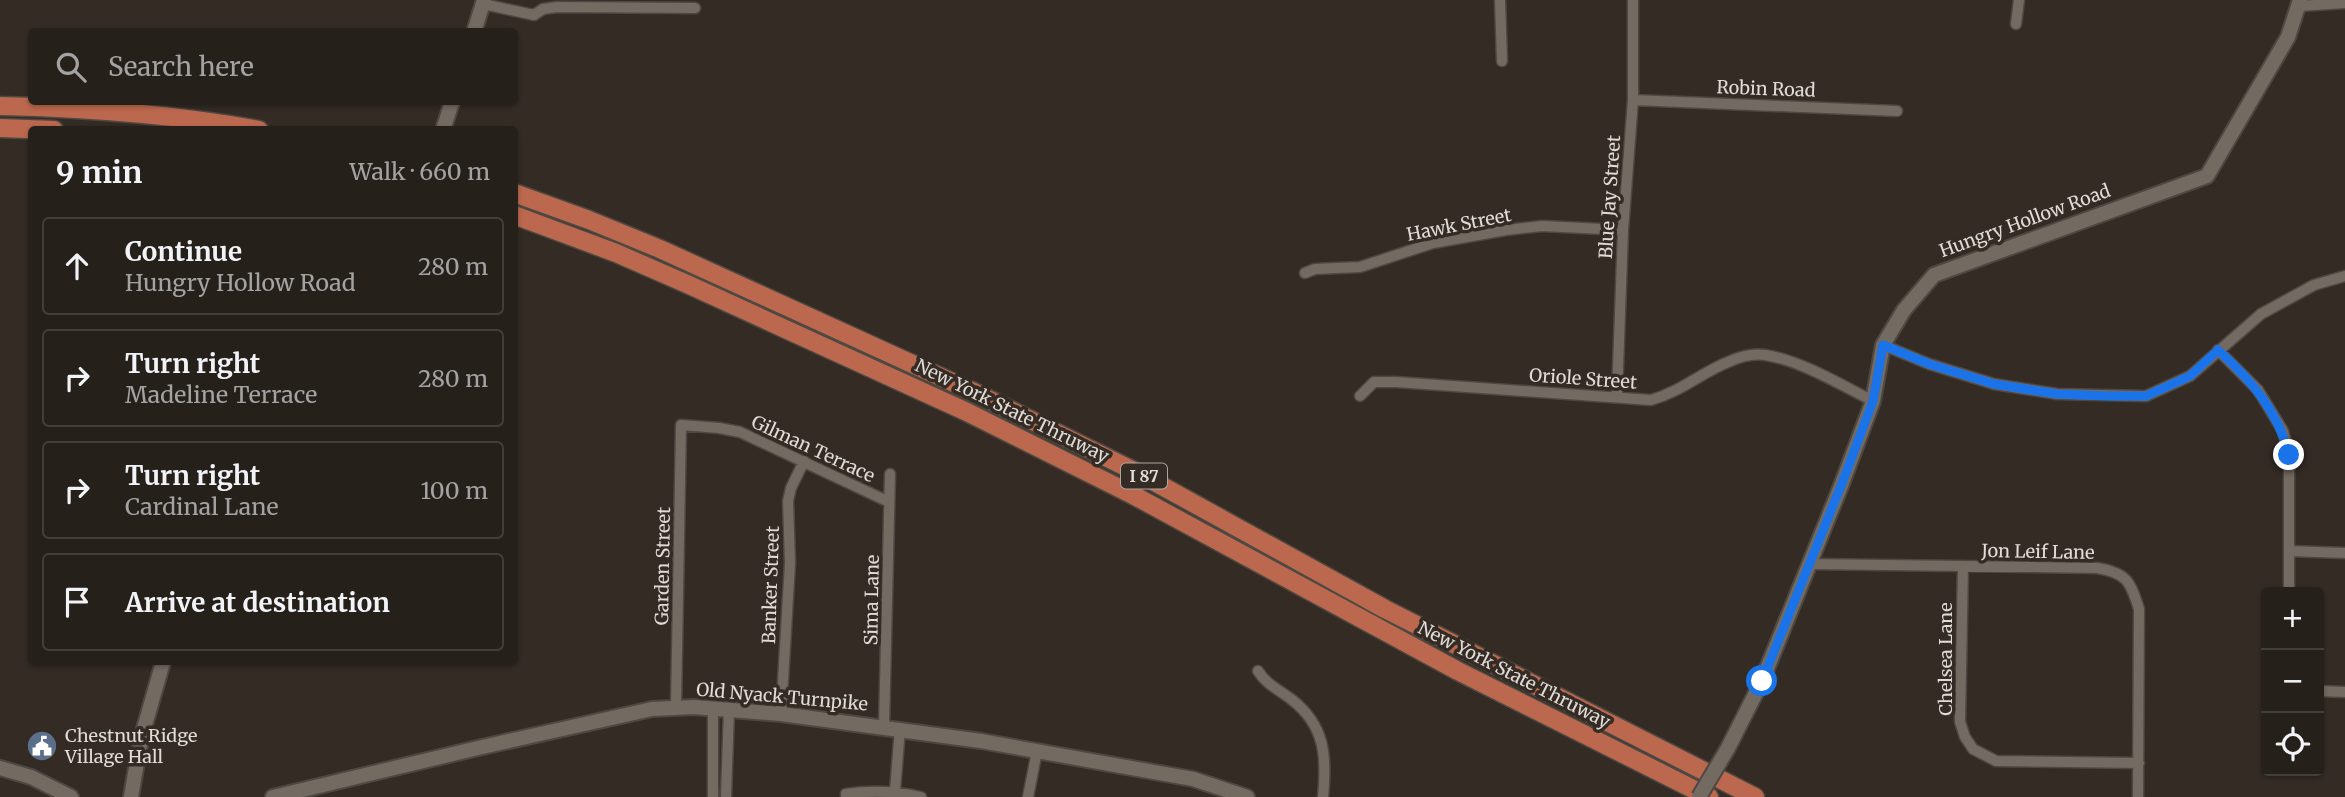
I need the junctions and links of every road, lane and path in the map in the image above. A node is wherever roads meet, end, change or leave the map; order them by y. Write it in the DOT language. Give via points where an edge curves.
graph roads {
  1 [pos="1500,0"];
  2 [pos="1633,0"];
  3 [pos="2019,0"];
  4 [pos="484,2"];
  5 [pos="2300,3"];
  6 [pos="2345,4"];
  7 [pos="695,8"];
  8 [pos="2016,24"];
  9 [pos="475,28"];
  10 [pos="1502,61"];
  11 [pos="0,96"];
  12 [pos="28,99"];
  13 [pos="1633,100"];
  14 [pos="72,105"];
  15 [pos="451,105"];
  16 [pos="0,106"];
  17 [pos="112,110"];
  18 [pos="1897,111"];
  19 [pos="235,126"];
  20 [pos="444,126"];
  21 [pos="0,128"];
  22 [pos="28,129"];
  23 [pos="518,194"];
  24 [pos="518,216"];
  25 [pos="1623,230"];
  26 [pos="1305,273"];
  27 [pos="2345,276"];
  28 [pos="1883,345"];
  29 [pos="2218,350"];
  30 [pos="1360,396"];
  31 [pos="1618,396"];
  32 [pos="1873,401"];
  33 [pos="681,425"];
  34 [pos="804,461"];
  35 [pos="890,474"];
  36 [pos="889,502"];
  37 [pos="2289,551"];
  38 [pos="2345,553"];
  39 [pos="1810,564"];
  40 [pos="1963,566"];
  41 [pos="2289,587"];
  42 [pos="162,665"];
  43 [pos="1258,671"];
  44 [pos="2324,691"];
  45 [pos="2345,692"];
  46 [pos="677,707"];
  47 [pos="713,708"];
  48 [pos="729,709"];
  49 [pos="781,714"];
  50 [pos="884,726"];
  51 [pos="900,728"];
  52 [pos="1037,751"];
  53 [pos="2139,762"];
  54 [pos="0,768"];
  55 [pos="895,791"];
  56 [pos="321,792"];
  57 [pos="846,796"];
  58 [pos="71,797"];
  59 [pos="131,797"];
  60 [pos="273,797"];
  61 [pos="713,797"];
  62 [pos="726,797"];
  63 [pos="921,797"];
  64 [pos="1028,797"];
  65 [pos="1247,797"];
  66 [pos="1323,797"];
  67 [pos="1699,797"];
  68 [pos="1709,797"];
  69 [pos="1755,797"];
  70 [pos="2138,797"];
  1 -- 10 [label="street"];
  2 -- 13 [label="street, Blue Jay Street"];
  3 -- 8 [label="street"];
  4 -- 7 [label="street" via="534,15 557,7"];
  4 -- 9 [label="street"];
  5 -- 6 [label="street"];
  5 -- 28 [label="street, Hungry Hollow Road" via="2288,37 2207,176 1934,275 1904,310"];
  11 -- 12 [label="highway"];
  13 -- 18 [label="street, Robin Road"];
  13 -- 25 [label="street, Blue Jay Street"];
  14 -- 17 [label="highway"];
  15 -- 20 [label="street"];
  16 -- 17 [label="highway"];
  17 -- 19 [label="highway"];
  21 -- 22 [label="highway"];
  23 -- 69 [label="highway, New York State Thruway / I 87" via="672,254 987,398 1152,481 1435,635"];
  24 -- 68 [label="highway, New York State Thruway / I 87" via="687,284 1009,432 1458,671"];
  25 -- 26 [label="street, Hawk Street" via="1542,226 1506,230 1433,243 1360,267"];
  25 -- 31 [label="street, Blue Jay Street"];
  27 -- 29 [label="street" via="2314,285 2261,314"];
  28 -- 29 [label="street" via="1994,384 2108,396 2146,396 2190,376"];
  28 -- 32 [label="street, Hungry Hollow Road"];
  29 -- 37 [label="street" via="2258,390 2283,431 2289,455"];
  30 -- 31 [label="street, Oriole Street" via="1374,382"];
  31 -- 32 [label="street, Oriole Street" via="1651,400 1725,363 1763,355"];
  32 -- 39 [label="street, Hungry Hollow Road"];
  33 -- 34 [label="street, Gilman Terrace" via="740,432"];
  33 -- 46 [label="street, Garden Street"];
  34 -- 36 [label="street, Gilman Terrace"];
  34 -- 49 [label="street, Banker Street" via="788,501 790,564"];
  35 -- 36 [label="street, Sima Lane"];
  36 -- 50 [label="street, Sima Lane"];
  37 -- 38 [label="street"];
  37 -- 41 [label="street"];
  39 -- 40 [label="street, Jon Leif Lane"];
  39 -- 67 [label="street, Hungry Hollow Road, bridge" via="1758,690"];
  40 -- 53 [label="street, Jon Leif Lane" via="2096,568 2115,571 2132,586 2139,609"];
  40 -- 53 [label="street, Chelsea Lane" via="1960,722 1973,749 1996,761"];
  42 -- 59 [label="street" via="141,738"];
  43 -- 66 [label="street" via="1317,725 1324,748"];
  44 -- 45 [label="street"];
  46 -- 47 [label="street, Old Nyack Turnpike"];
  46 -- 56 [label="street, Old Nyack Turnpike" via="494,744"];
  47 -- 48 [label="street, Old Nyack Turnpike"];
  47 -- 61 [label="street"];
  48 -- 49 [label="street, Old Nyack Turnpike"];
  48 -- 62 [label="street"];
  49 -- 50 [label="street, Old Nyack Turnpike"];
  50 -- 51 [label="street, Old Nyack Turnpike"];
  51 -- 52 [label="street, Old Nyack Turnpike"];
  51 -- 55 [label="street"];
  52 -- 64 [label="street"];
  52 -- 65 [label="street, Old Nyack Turnpike" via="1193,779"];
  53 -- 70 [label="street, Jon Leif Lane"];
  54 -- 58 [label="street"];
  55 -- 57 [label="street"];
  55 -- 63 [label="street"];
  56 -- 60 [label="street, Old Nyack Turnpike"];
}
